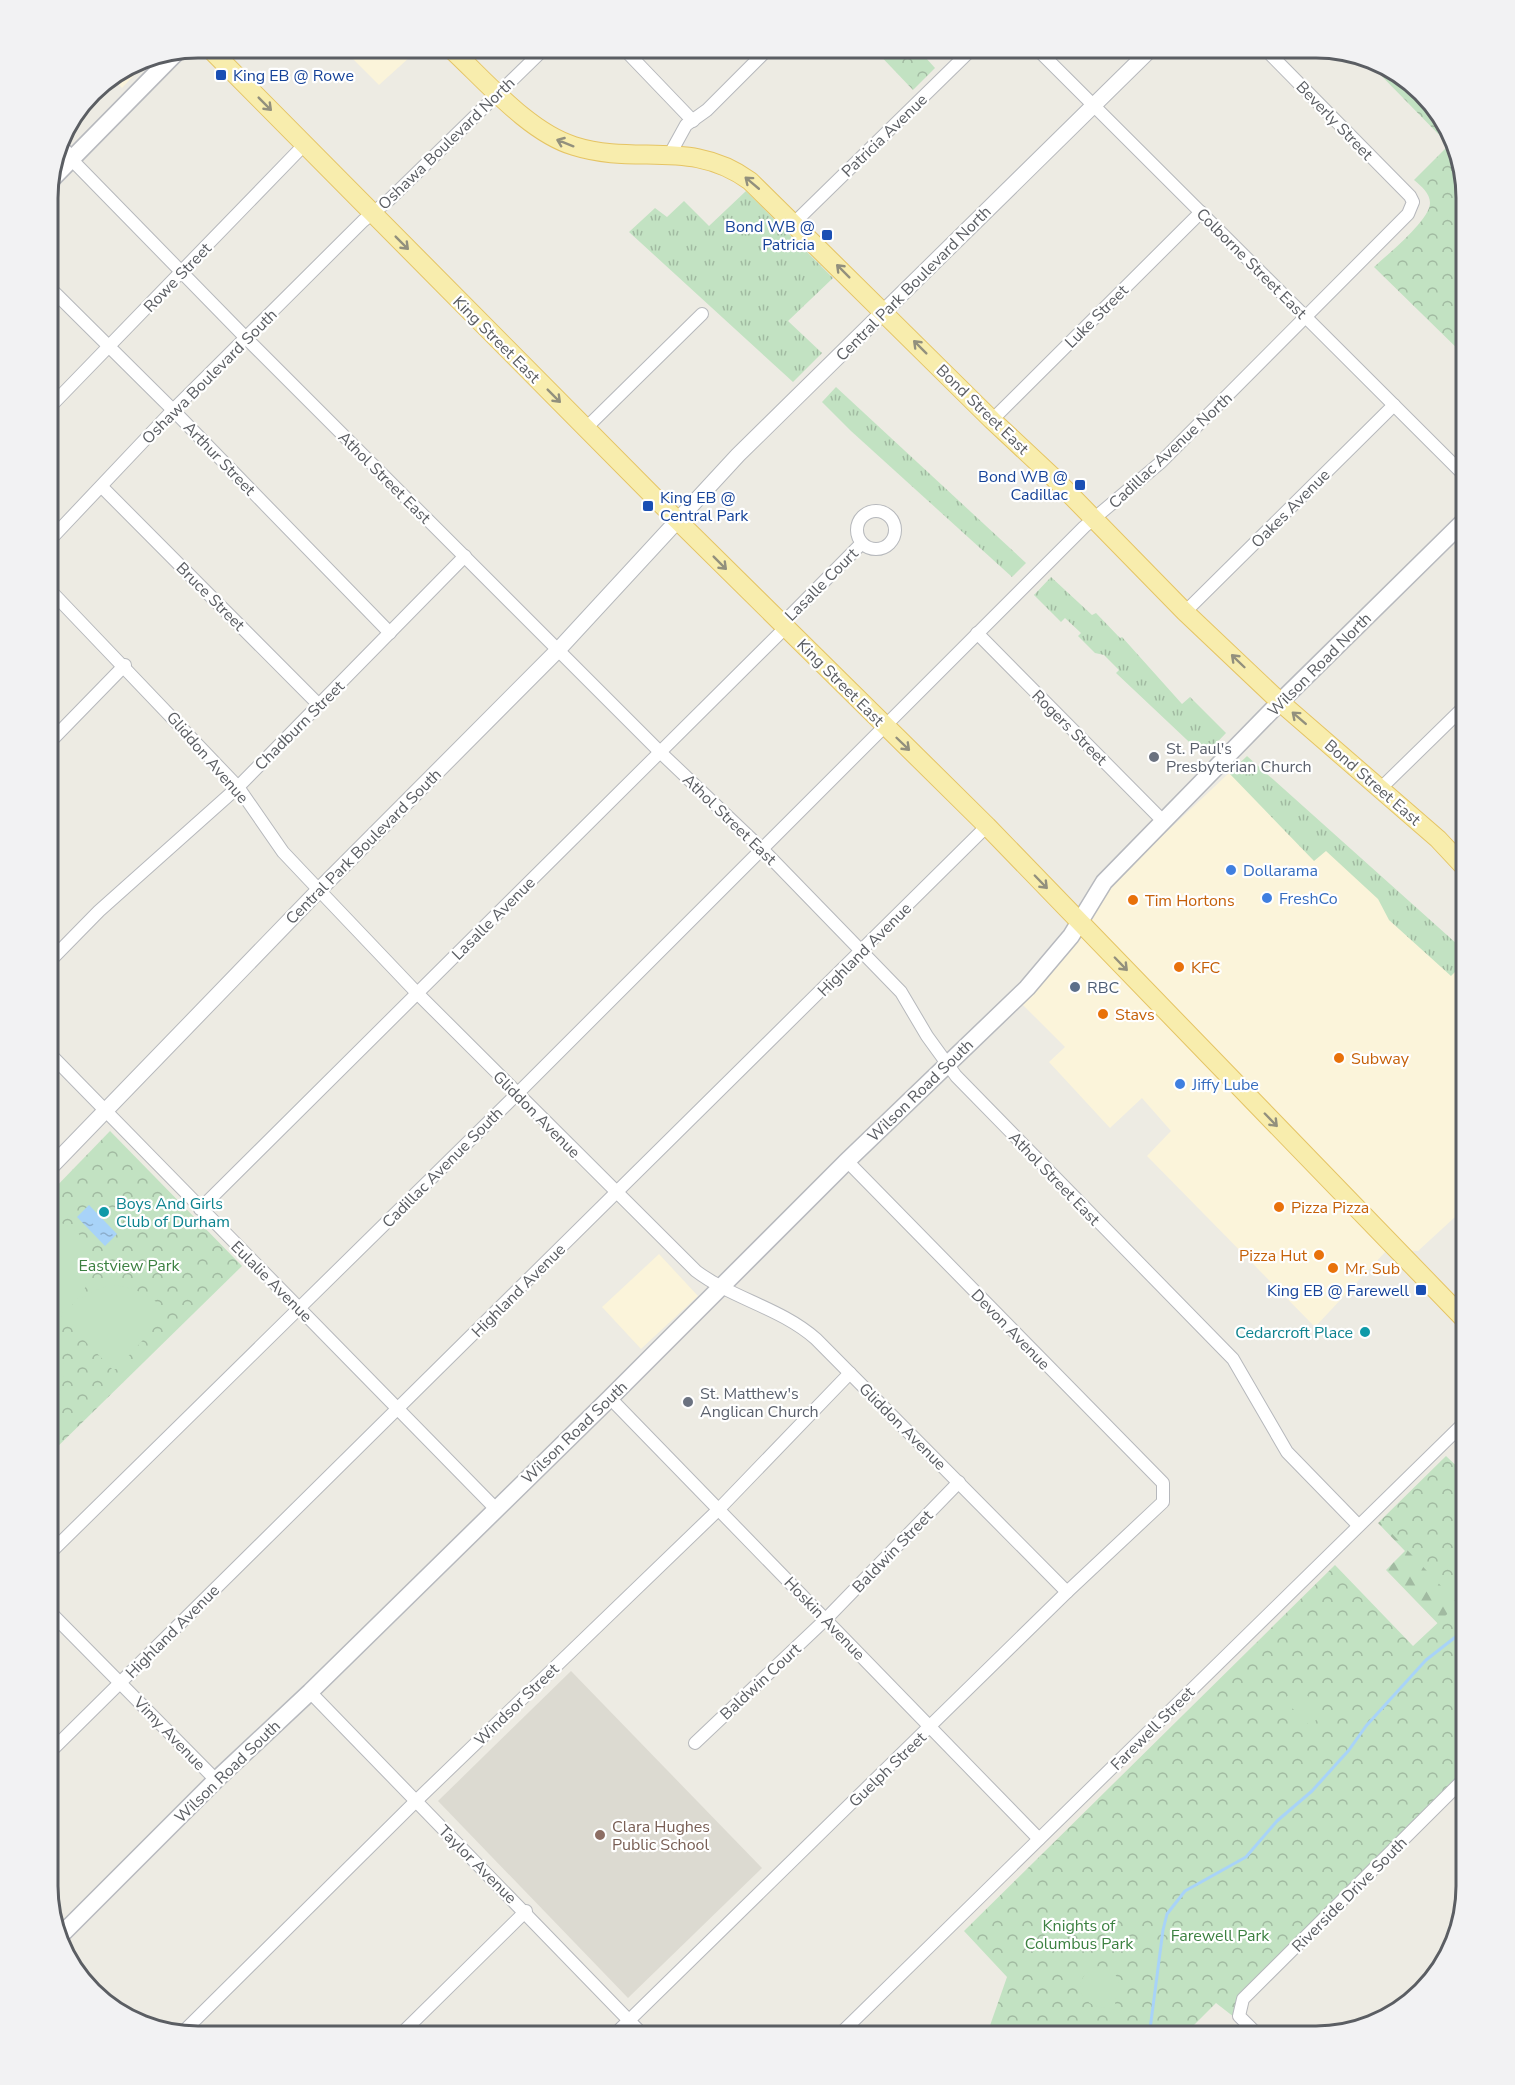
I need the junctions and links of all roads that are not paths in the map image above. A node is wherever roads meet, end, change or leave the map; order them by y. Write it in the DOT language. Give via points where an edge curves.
graph roads {
  1 [pos="220,59"];
  2 [pos="462,59"];
  3 [pos="533,59"];
  4 [pos="634,59"];
  5 [pos="758,59"];
  6 [pos="962,59"];
  7 [pos="1047,59"];
  8 [pos="1141,59"];
  9 [pos="1275,59"];
  10 [pos="166,62"];
  11 [pos="499,93"];
  12 [pos="1094,104"];
  13 [pos="693,121"];
  14 [pos="305,144"];
  15 [pos="66,154"];
  16 [pos="670,154"];
  17 [pos="72,160"];
  18 [pos="1380,166"];
  19 [pos="61,170"];
  20 [pos="1201,212"];
  21 [pos="373,213"];
  22 [pos="794,223"];
  23 [pos="183,271"];
  24 [pos="59,297"];
  25 [pos="885,312"];
  26 [pos="702,314"];
  27 [pos="1306,318"];
  28 [pos="246,338"];
  29 [pos="109,347"];
  30 [pos="59,397"];
  31 [pos="1394,405"];
  32 [pos="173,410"];
  33 [pos="992,420"];
  34 [pos="586,428"];
  35 [pos="1456,467"];
  36 [pos="102,487"];
  37 [pos="1095,519"];
  38 [pos="678,521"];
  39 [pos="1456,529"];
  40 [pos="59,531"];
  41 [pos="861,544"];
  42 [pos="465,556"];
  43 [pos="59,599"];
  44 [pos="1185,612"];
  45 [pos="784,626"];
  46 [pos="390,633"];
  47 [pos="977,633"];
  48 [pos="560,649"];
  49 [pos="125,666"];
  50 [pos="1280,702"];
  51 [pos="319,705"];
  52 [pos="1456,715"];
  53 [pos="884,726"];
  54 [pos="59,733"];
  55 [pos="660,752"];
  56 [pos="238,787"];
  57 [pos="1381,788"];
  58 [pos="1163,821"];
  59 [pos="987,826"];
  60 [pos="763,850"];
  61 [pos="1456,858"];
  62 [pos="319,890"];
  63 [pos="1080,922"];
  64 [pos="862,951"];
  65 [pos="59,952"];
  66 [pos="417,993"];
  67 [pos="58,1062"];
  68 [pos="947,1064"];
  69 [pos="517,1094"];
  70 [pos="107,1111"];
  71 [pos="58,1160"];
  72 [pos="847,1161"];
  73 [pos="616,1192"];
  74 [pos="200,1209"];
  75 [pos="719,1287"];
  76 [pos="300,1309"];
  77 [pos="1456,1311"];
  78 [pos="850,1373"];
  79 [pos="610,1398"];
  80 [pos="398,1409"];
  81 [pos="1456,1431"];
  82 [pos="959,1482"];
  83 [pos="1163,1502"];
  84 [pos="496,1509"];
  85 [pos="718,1510"];
  86 [pos="1358,1525"];
  87 [pos="58,1545"];
  88 [pos="1067,1592"];
  89 [pos="826,1619"];
  90 [pos="58,1620"];
  91 [pos="120,1682"];
  92 [pos="310,1692"];
  93 [pos="931,1727"];
  94 [pos="695,1743"];
  95 [pos="58,1744"];
  96 [pos="216,1780"];
  97 [pos="1456,1787"];
  98 [pos="416,1802"];
  99 [pos="1039,1839"];
  100 [pos="526,1911"];
  101 [pos="66,1930"];
  102 [pos="629,2020"];
  103 [pos="189,2026"];
  104 [pos="410,2026"];
  105 [pos="623,2026"];
  106 [pos="635,2026"];
  107 [pos="848,2026"];
  108 [pos="1249,2026"];
  1 -- 14 [label="main road, King Street East, one-way"];
  2 -- 11 [label="main road, Bond Street East"];
  3 -- 11 [label="street, Oshawa Boulevard North"];
  4 -- 13 [label="street"];
  5 -- 13 [label="street"];
  6 -- 22 [label="street, Patricia Avenue"];
  7 -- 12 [label="street, Colborne Street East"];
  8 -- 12 [label="street, Central Park Boulevard North"];
  9 -- 18 [label="street, Beverly Street"];
  10 -- 17 [label="main road"];
  16 -- 11 [label="main road, Bond Street East, one-way" via="571,146 544,133"];
  11 -- 21 [label="street, Oshawa Boulevard North"];
  12 -- 20 [label="street, Colborne Street East"];
  12 -- 25 [label="street, Central Park Boulevard North"];
  13 -- 16 [label="street" via="681,130"];
  14 -- 21 [label="main road, King Street East"];
  14 -- 23 [label="street, Rowe Street"];
  15 -- 17 [label="main road, Athol Street East"];
  22 -- 16 [label="main road, Bond Street East, one-way" via="737,171 710,159"];
  17 -- 19 [label="main road"];
  17 -- 23 [label="street, Athol Street East"];
  18 -- 27 [label="street, Cadillac Avenue North" via="1410,196 1411,209"];
  20 -- 27 [label="street, Colborne Street East"];
  20 -- 33 [label="street, Luke Street"];
  21 -- 28 [label="street, Oshawa Boulevard South"];
  21 -- 34 [label="main road, King Street East, one-way"];
  25 -- 22 [label="main road, Bond Street East, one-way"];
  23 -- 28 [label="street, Athol Street East"];
  23 -- 29 [label="street, Rowe Street"];
  24 -- 29 [label="street, Arthur Street"];
  33 -- 25 [label="main road, Bond Street East, one-way"];
  25 -- 38 [label="street, Central Park Boulevard North" via="738,455"];
  26 -- 34 [label="street"];
  27 -- 31 [label="street, Colborne Street East"];
  27 -- 37 [label="street, Cadillac Avenue North" via="1160,463"];
  28 -- 32 [label="street, Oshawa Boulevard South"];
  28 -- 42 [label="street, Athol Street East"];
  29 -- 30 [label="street, Rowe Street"];
  29 -- 32 [label="street, Arthur Street"];
  31 -- 35 [label="street, Colborne Street East"];
  31 -- 44 [label="street, Oakes Avenue"];
  32 -- 36 [label="street, Oshawa Boulevard South"];
  32 -- 46 [label="street, Arthur Street"];
  33 -- 37 [label="main road, Bond Street East"];
  34 -- 38 [label="main road, King Street East"];
  36 -- 40 [label="street, Oshawa Boulevard South"];
  36 -- 51 [label="street, Bruce Street"];
  37 -- 44 [label="main road, Bond Street East"];
  37 -- 47 [label="street, Cadillac Avenue North"];
  38 -- 45 [label="main road, King Street East, one-way"];
  38 -- 48 [label="street, Central Park Boulevard South"];
  39 -- 50 [label="main road, Wilson Road North"];
  41 -- 45 [label="street, Lasalle Court"];
  42 -- 46 [label="street, Chadburn Street"];
  42 -- 48 [label="street, Athol Street East"];
  43 -- 49 [label="street, Gliddon Avenue"];
  50 -- 44 [label="main road, Bond Street East, one-way"];
  45 -- 53 [label="main road, King Street East"];
  45 -- 55 [label="street, Lasalle Avenue"];
  46 -- 51 [label="street, Chadburn Street"];
  47 -- 53 [label="street, Cadillac Avenue North"];
  47 -- 58 [label="street, Rogers Street"];
  48 -- 55 [label="street, Athol Street East"];
  48 -- 62 [label="street, Central Park Boulevard South"];
  49 -- 54 [label="street"];
  49 -- 56 [label="street, Gliddon Avenue"];
  57 -- 50 [label="main road, Bond Street East, one-way"];
  50 -- 58 [label="main road, Wilson Road North"];
  51 -- 56 [label="street, Chadburn Street"];
  52 -- 57 [label="street"];
  53 -- 59 [label="main road, King Street East, one-way"];
  53 -- 60 [label="street, Cadillac Avenue South"];
  55 -- 60 [label="street, Athol Street East"];
  55 -- 66 [label="street, Lasalle Avenue"];
  56 -- 62 [label="street, Gliddon Avenue" via="283,852"];
  56 -- 65 [label="street, Chadburn Street"];
  57 -- 61 [label="main road, Bond Street East"];
  58 -- 63 [label="main road, Wilson Road North" via="1104,882"];
  59 -- 63 [label="main road, King Street East, one-way"];
  59 -- 64 [label="street, Highland Avenue"];
  60 -- 64 [label="street, Athol Street East"];
  60 -- 69 [label="street, Cadillac Avenue South"];
  62 -- 66 [label="street, Gliddon Avenue"];
  62 -- 70 [label="street, Central Park Boulevard South"];
  63 -- 68 [label="main road, Wilson Road South" via="1037,977"];
  63 -- 77 [label="main road, King Street East, one-way"];
  64 -- 68 [label="street, Athol Street East" via="909,1002"];
  64 -- 73 [label="street, Highland Avenue"];
  66 -- 69 [label="street, Gliddon Avenue"];
  66 -- 74 [label="street, Lasalle Avenue"];
  67 -- 70 [label="street, Eulalie Avenue"];
  68 -- 72 [label="main road, Wilson Road South"];
  68 -- 86 [label="street, Athol Street East" via="1233,1359 1287,1452"];
  69 -- 73 [label="street, Gliddon Avenue"];
  69 -- 76 [label="street, Cadillac Avenue South"];
  70 -- 71 [label="street, Central Park Boulevard South"];
  70 -- 74 [label="street, Eulalie Avenue"];
  72 -- 75 [label="main road, Wilson Road South"];
  72 -- 83 [label="street, Devon Avenue" via="1163,1483"];
  73 -- 75 [label="street, Gliddon Avenue" via="696,1271"];
  73 -- 80 [label="street, Highland Avenue"];
  74 -- 76 [label="street, Eulalie Avenue"];
  75 -- 78 [label="street, Gliddon Avenue" via="802,1327"];
  75 -- 79 [label="main road, Wilson Road South"];
  76 -- 80 [label="street, Eulalie Avenue"];
  76 -- 87 [label="street, Cadillac Avenue South"];
  78 -- 82 [label="street, Gliddon Avenue"];
  78 -- 85 [label="street, Windsor Street"];
  79 -- 84 [label="main road, Wilson Road South"];
  79 -- 85 [label="street, Hoskin Avenue"];
  80 -- 84 [label="street, Eulalie Avenue"];
  80 -- 91 [label="street, Highland Avenue"];
  81 -- 86 [label="street, Farewell Street"];
  82 -- 88 [label="street, Gliddon Avenue"];
  82 -- 89 [label="street, Baldwin Street"];
  83 -- 88 [label="street, Guelph Street"];
  84 -- 92 [label="main road, Wilson Road South"];
  85 -- 89 [label="street, Hoskin Avenue"];
  85 -- 98 [label="street, Windsor Street"];
  86 -- 99 [label="street, Farewell Street"];
  88 -- 93 [label="street, Guelph Street"];
  89 -- 93 [label="street, Hoskin Avenue"];
  89 -- 94 [label="street, Baldwin Court"];
  90 -- 91 [label="street, Vimy Avenue"];
  91 -- 95 [label="street, Highland Avenue"];
  91 -- 96 [label="street, Vimy Avenue"];
  92 -- 96 [label="main road, Wilson Road South"];
  92 -- 98 [label="street, Taylor Avenue"];
  93 -- 99 [label="street, Hoskin Avenue"];
  93 -- 102 [label="street, Guelph Street"];
  96 -- 101 [label="main road, Wilson Road South"];
  97 -- 108 [label="street, Riverside Drive South" via="1243,1999 1239,2016"];
  98 -- 100 [label="street, Taylor Avenue"];
  98 -- 103 [label="street, Windsor Street"];
  99 -- 107 [label="street, Farewell Street"];
  100 -- 102 [label="street, Taylor Avenue"];
  100 -- 104 [label="street"];
  102 -- 105 [label="street, Guelph Street"];
  102 -- 106 [label="street, Taylor Avenue"];
}
